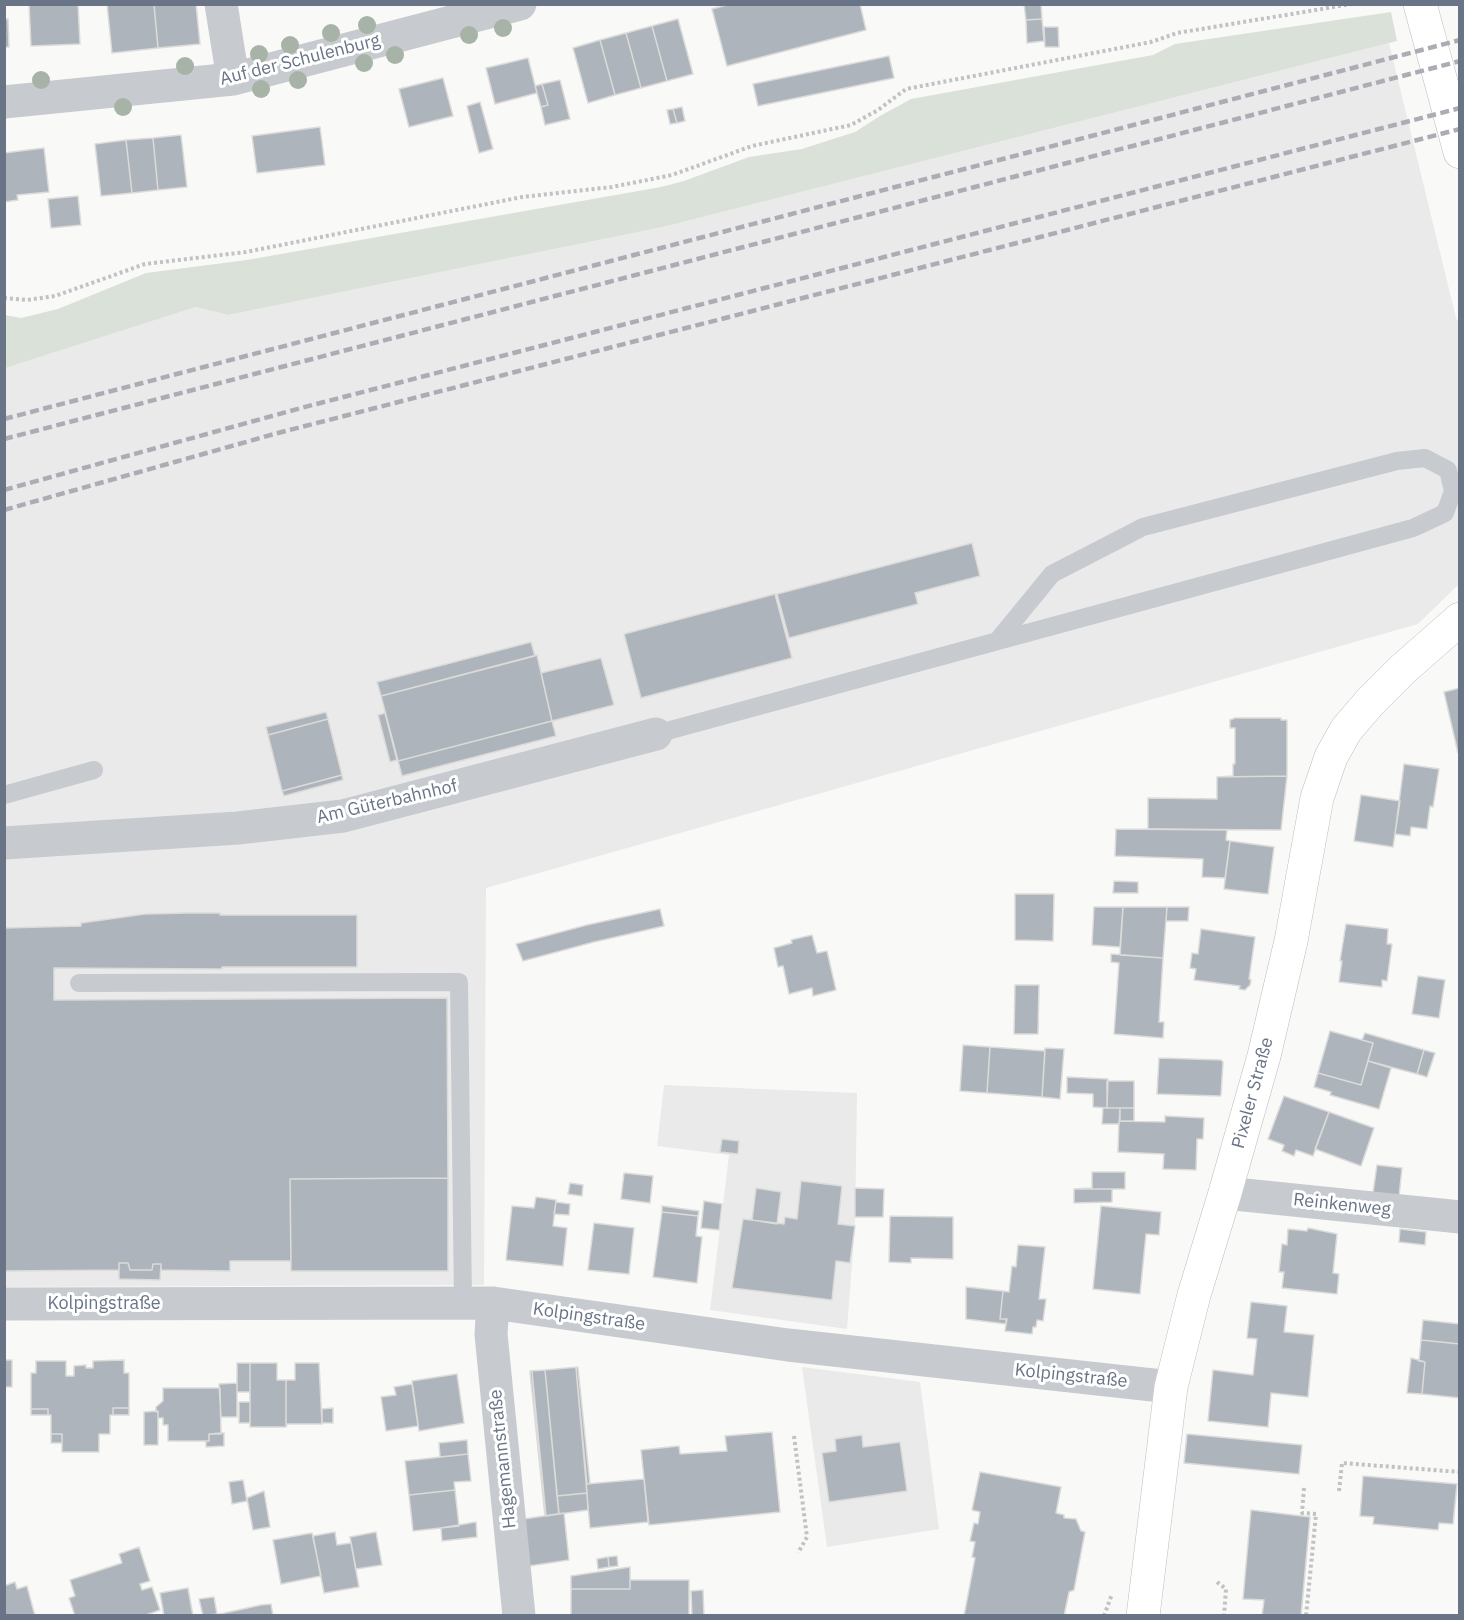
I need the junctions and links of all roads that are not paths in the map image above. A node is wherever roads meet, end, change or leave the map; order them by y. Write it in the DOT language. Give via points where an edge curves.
graph roads {
  1 [pos="221,4"];
  2 [pos="520,4"];
  3 [pos="1420,4"];
  4 [pos="233,79"];
  5 [pos="4,102"];
  6 [pos="1460,152"];
  7 [pos="1460,619"];
  8 [pos="998,640"];
  9 [pos="656,734"];
  10 [pos="94,770"];
  11 [pos="4,795"];
  12 [pos="4,843"];
  13 [pos="79,983"];
  14 [pos="1226,1193"];
  15 [pos="1460,1217"];
  16 [pos="478,1303"];
  17 [pos="4,1304"];
  18 [pos="1170,1387"];
  19 [pos="519,1616"];
  20 [pos="1143,1616"];
  1 -- 4 [label="street"];
  2 -- 4 [label="street, Auf der Schulenburg"];
  3 -- 6 [label="main road"];
  4 -- 5 [label="street, Auf der Schulenburg"];
  7 -- 14 [label="main road, Pixeler Straße" via="1370,702 1346,730 1331,757 1317,798 1291,940 1264,1056"];
  8 -- 8 [label="lane" via="1413,528 1445,513 1453,491 1448,470 1425,458 1397,461 1143,527 1052,574"];
  8 -- 9 [label="lane"];
  9 -- 12 [label="street, Am Güterbahnhof" via="343,816 238,828"];
  10 -- 11 [label="lane"];
  13 -- 16 [label="lane" via="459,982"];
  14 -- 15 [label="street, Reinkenweg"];
  14 -- 18 [label="main road, Pixeler Straße"];
  16 -- 17 [label="street, Kolpingstraße"];
  16 -- 18 [label="street, Kolpingstraße" via="788,1345"];
  16 -- 19 [label="street, Hagemannstraße" via="491,1334"];
  18 -- 20 [label="main road, Pixeler Straße"];
}
